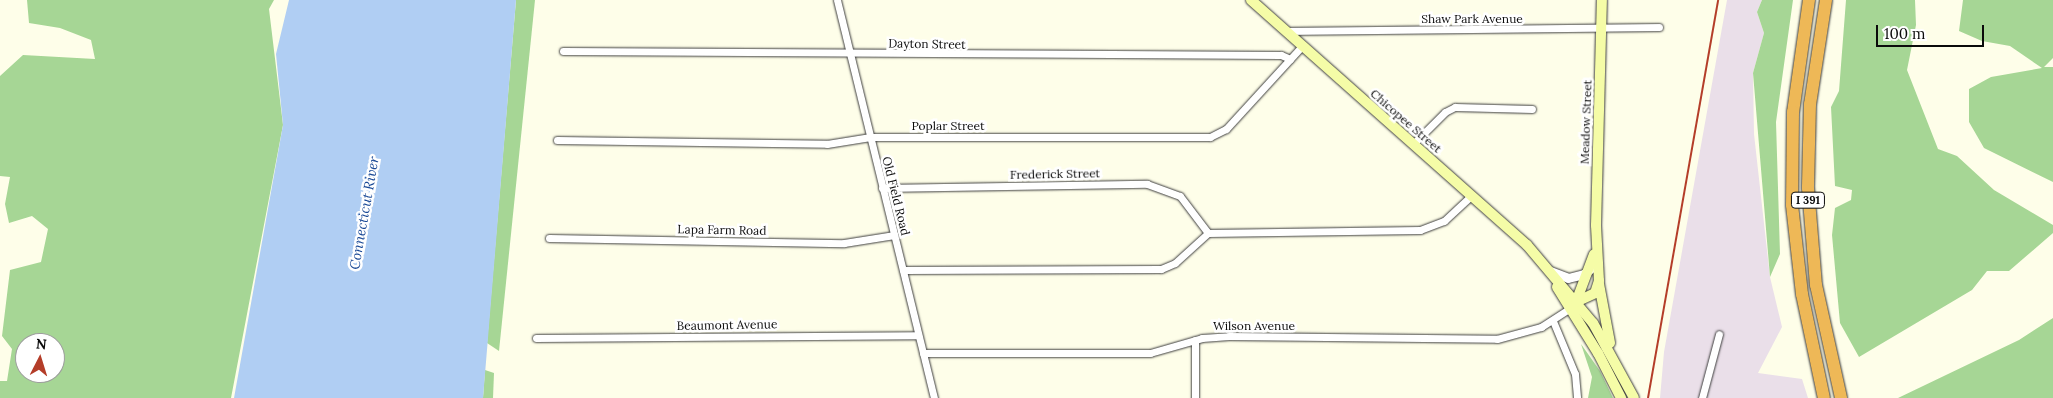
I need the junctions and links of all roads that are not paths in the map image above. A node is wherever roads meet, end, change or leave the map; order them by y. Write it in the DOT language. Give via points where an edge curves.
graph roads {
  1 [pos="837,0"];
  2 [pos="1251,0"];
  3 [pos="1602,0"];
  4 [pos="1809,0"];
  5 [pos="1826,0"];
  6 [pos="1659,27"];
  7 [pos="1601,29"];
  8 [pos="1286,31"];
  9 [pos="1302,46"];
  10 [pos="563,51"];
  11 [pos="850,54"];
  12 [pos="1290,59"];
  13 [pos="1532,109"];
  14 [pos="870,137"];
  15 [pos="557,140"];
  16 [pos="1414,144"];
  17 [pos="882,188"];
  18 [pos="1472,195"];
  19 [pos="1208,233"];
  20 [pos="894,235"];
  21 [pos="549,238"];
  22 [pos="1596,245"];
  23 [pos="1542,263"];
  24 [pos="1590,268"];
  25 [pos="903,270"];
  26 [pos="1599,281"];
  27 [pos="1573,306"];
  28 [pos="1553,321"];
  29 [pos="918,334"];
  30 [pos="1719,334"];
  31 [pos="536,338"];
  32 [pos="1195,340"];
  33 [pos="923,353"];
  34 [pos="1616,361"];
  35 [pos="934,398"];
  36 [pos="1195,398"];
  37 [pos="1577,398"];
  38 [pos="1621,398"];
  39 [pos="1634,398"];
  40 [pos="1702,398"];
  41 [pos="1824,398"];
  42 [pos="1841,398"];
  1 -- 11 [label="street, Old Field Road"];
  2 -- 8 [label="main road, Chicopee Street"];
  3 -- 7 [label="main road, Meadow Street"];
  4 -- 41 [label="highway, I 391" via="1793,112 1792,205 1802,294"];
  5 -- 42 [label="highway, I 391" via="1810,104 1808,204 1822,316"];
  6 -- 7 [label="street, Shaw Park Avenue"];
  7 -- 8 [label="street, Shaw Park Avenue"];
  7 -- 22 [label="main road, Meadow Street"];
  8 -- 9 [label="main road, Chicopee Street"];
  9 -- 12 [label="street, Poplar Street"];
  9 -- 16 [label="main road, Chicopee Street"];
  10 -- 11 [label="street, Dayton Street"];
  11 -- 12 [label="street, Dayton Street" via="1281,55"];
  11 -- 14 [label="street, Old Field Road"];
  12 -- 14 [label="street, Poplar Street" via="1229,126 1213,136"];
  13 -- 16 [label="street" via="1455,107 1443,113"];
  14 -- 15 [label="street, Poplar Street" via="827,144"];
  14 -- 17 [label="street, Old Field Road"];
  16 -- 18 [label="main road, Chicopee Street"];
  17 -- 19 [label="street, Frederick Street" via="1147,184 1180,196"];
  17 -- 20 [label="street, Old Field Road"];
  18 -- 19 [label="street" via="1444,221 1420,230"];
  18 -- 23 [label="main road, Chicopee Street"];
  19 -- 25 [label="street" via="1175,263 1157,269"];
  20 -- 21 [label="street, Lapa Farm Road" via="844,243"];
  20 -- 25 [label="street, Old Field Road"];
  22 -- 24 [label="main road, Meadow Street"];
  22 -- 26 [label="main road, Meadow Street"];
  23 -- 24 [label="street" via="1565,278 1578,277"];
  23 -- 27 [label="main road, Chicopee Street"];
  24 -- 27 [label="main road, Meadow Street"];
  25 -- 29 [label="street, Old Field Road"];
  26 -- 27 [label="main road" via="1595,293"];
  26 -- 34 [label="main road, Meadow Street" via="1603,317"];
  27 -- 28 [label="street, Wilson Avenue"];
  27 -- 34 [label="main road, Chicopee Street"];
  27 -- 38 [label="main road, Chicopee Street"];
  28 -- 32 [label="street, Wilson Avenue" via="1498,339 1229,336"];
  28 -- 37 [label="street" via="1575,374"];
  29 -- 31 [label="street, Beaumont Avenue"];
  29 -- 33 [label="street, Old Field Road"];
  30 -- 40 [label="street"];
  32 -- 33 [label="street, Wilson Avenue" via="1150,352"];
  32 -- 36 [label="street"];
  33 -- 35 [label="street, Old Field Road"];
  34 -- 39 [label="main road, Chicopee Street"];
}
